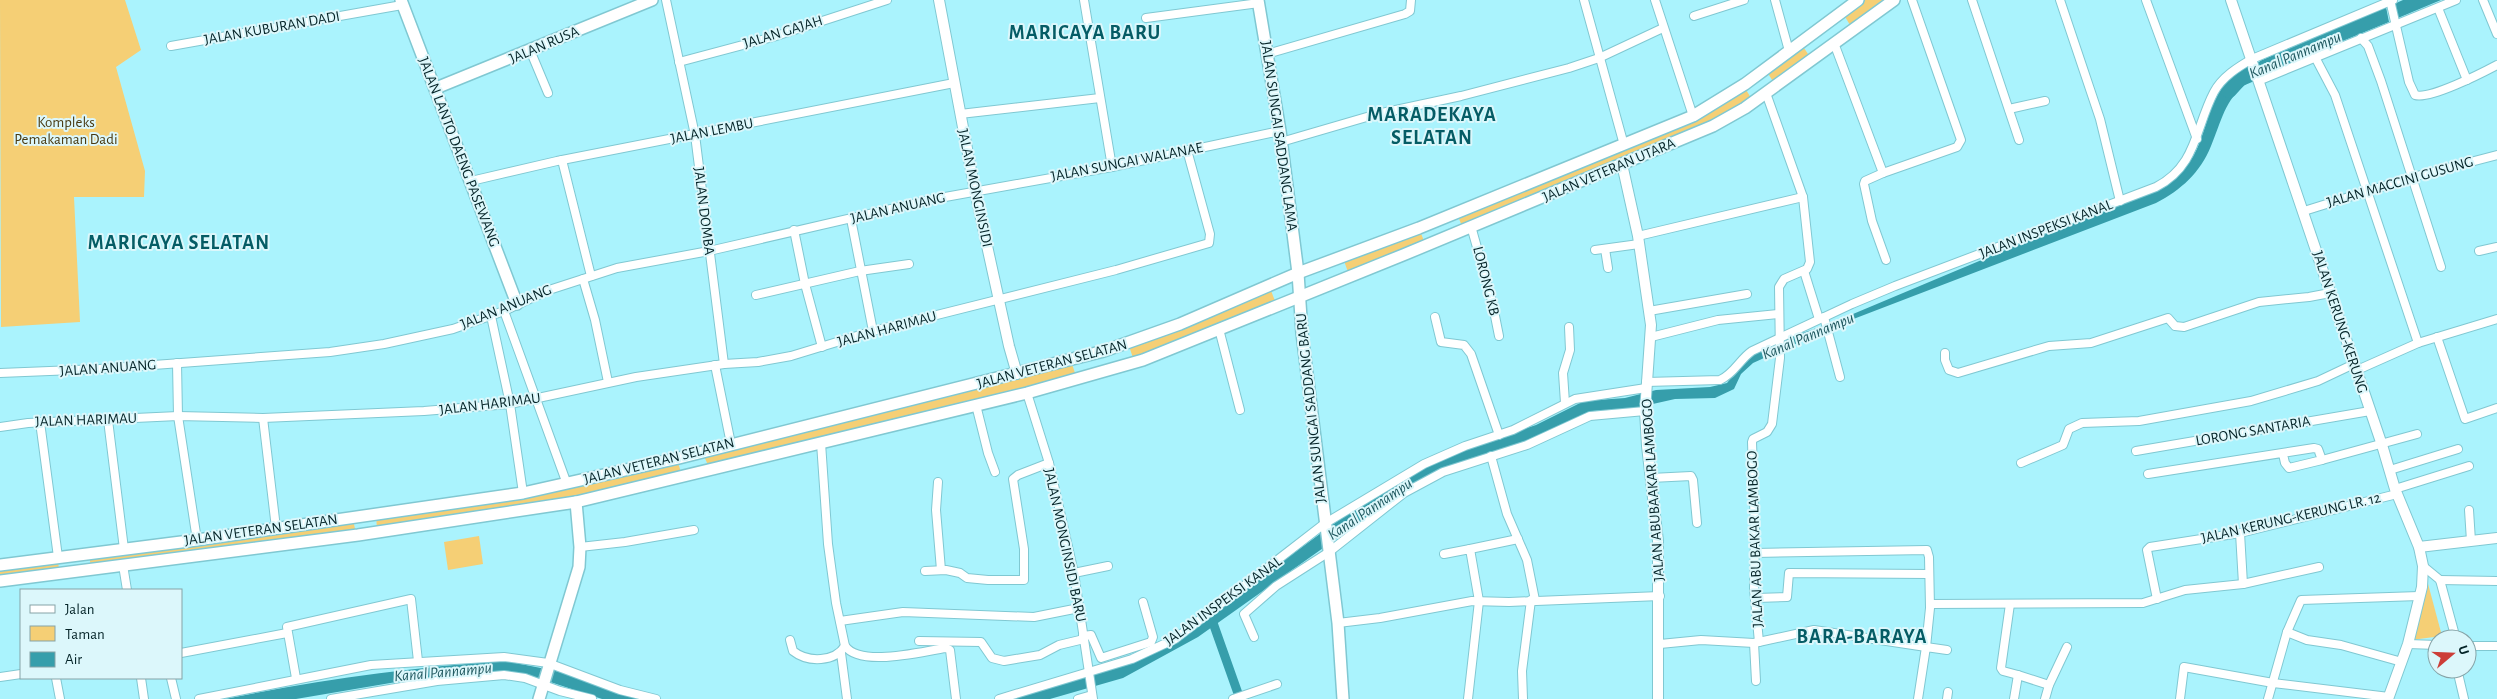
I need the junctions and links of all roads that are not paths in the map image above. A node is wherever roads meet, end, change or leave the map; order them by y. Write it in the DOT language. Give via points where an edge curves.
graph roads {
  1 [pos="652,0"];
  2 [pos="666,0"];
  3 [pos="887,0"];
  4 [pos="939,0"];
  5 [pos="1084,0"];
  6 [pos="1412,0"];
  7 [pos="1584,0"];
  8 [pos="1655,0"];
  9 [pos="1744,0"];
  10 [pos="1774,0"];
  11 [pos="1858,0"];
  12 [pos="1894,0"];
  13 [pos="1912,0"];
  14 [pos="1972,0"];
  15 [pos="2060,0"];
  16 [pos="2146,0"];
  17 [pos="2232,0"];
  18 [pos="2391,0"];
  19 [pos="2456,0"];
  20 [pos="2483,0"];
  21 [pos="1259,1"];
  22 [pos="402,3"];
  23 [pos="2438,8"];
  24 [pos="1694,16"];
  25 [pos="2394,17"];
  26 [pos="1146,18"];
  27 [pos="1663,28"];
  28 [pos="2497,34"];
  29 [pos="2361,38"];
  30 [pos="1834,43"];
  31 [pos="171,46"];
  32 [pos="530,50"];
  33 [pos="1789,51"];
  34 [pos="1267,54"];
  35 [pos="2315,57"];
  36 [pos="1599,58"];
  37 [pos="678,62"];
  38 [pos="2497,65"];
  39 [pos="2255,71"];
  40 [pos="2467,80"];
  41 [pos="954,83"];
  42 [pos="436,88"];
  43 [pos="548,93"];
  44 [pos="1766,93"];
  45 [pos="1100,98"];
  46 [pos="2045,101"];
  47 [pos="2009,109"];
  48 [pos="960,114"];
  49 [pos="1692,116"];
  50 [pos="695,135"];
  51 [pos="1280,137"];
  52 [pos="2197,139"];
  53 [pos="2019,140"];
  54 [pos="1624,145"];
  55 [pos="1187,150"];
  56 [pos="2497,155"];
  57 [pos="562,160"];
  58 [pos="1622,164"];
  59 [pos="1112,167"];
  60 [pos="1883,173"];
  61 [pos="2412,177"];
  62 [pos="471,181"];
  63 [pos="975,191"];
  64 [pos="2366,192"];
  65 [pos="1803,197"];
  66 [pos="2120,201"];
  67 [pos="2304,211"];
  68 [pos="1447,216"];
  69 [pos="851,218"];
  70 [pos="1429,224"];
  71 [pos="1471,226"];
  72 [pos="794,230"];
  73 [pos="1454,234"];
  74 [pos="1639,240"];
  75 [pos="1437,241"];
  76 [pos="2497,247"];
  77 [pos="1604,249"];
  78 [pos="1595,250"];
  79 [pos="709,251"];
  80 [pos="2479,251"];
  81 [pos="1886,260"];
  82 [pos="909,264"];
  83 [pos="2442,267"];
  84 [pos="1608,268"];
  85 [pos="860,271"];
  86 [pos="1804,271"];
  87 [pos="1298,273"];
  88 [pos="591,276"];
  89 [pos="583,279"];
  90 [pos="805,284"];
  91 [pos="2330,293"];
  92 [pos="1748,294"];
  93 [pos="756,295"];
  94 [pos="1299,296"];
  95 [pos="1000,300"];
  96 [pos="517,304"];
  97 [pos="504,311"];
  98 [pos="1649,311"];
  99 [pos="1778,314"];
  100 [pos="491,316"];
  101 [pos="1435,317"];
  102 [pos="1823,319"];
  103 [pos="2497,319"];
  104 [pos="1568,328"];
  105 [pos="1219,329"];
  106 [pos="873,331"];
  107 [pos="1499,336"];
  108 [pos="1651,337"];
  109 [pos="2437,337"];
  110 [pos="1779,339"];
  111 [pos="2418,344"];
  112 [pos="822,347"];
  113 [pos="1104,351"];
  114 [pos="1945,353"];
  115 [pos="177,363"];
  116 [pos="724,364"];
  117 [pos="716,366"];
  118 [pos="2354,367"];
  119 [pos="1109,371"];
  120 [pos="0,373"];
  121 [pos="1017,374"];
  122 [pos="1840,377"];
  123 [pos="608,382"];
  124 [pos="1646,387"];
  125 [pos="1028,393"];
  126 [pos="535,400"];
  127 [pos="1566,403"];
  128 [pos="510,404"];
  129 [pos="976,405"];
  130 [pos="2497,408"];
  131 [pos="1645,409"];
  132 [pos="1240,410"];
  133 [pos="2370,411"];
  134 [pos="178,416"];
  135 [pos="263,418"];
  136 [pos="108,420"];
  137 [pos="40,422"];
  138 [pos="0,427"];
  139 [pos="2417,434"];
  140 [pos="1500,435"];
  141 [pos="821,443"];
  142 [pos="731,444"];
  143 [pos="2382,445"];
  144 [pos="2458,449"];
  145 [pos="2136,451"];
  146 [pos="702,452"];
  147 [pos="2283,454"];
  148 [pos="690,455"];
  149 [pos="1491,456"];
  150 [pos="2322,460"];
  151 [pos="1048,463"];
  152 [pos="2021,463"];
  153 [pos="2469,466"];
  154 [pos="2390,470"];
  155 [pos="701,472"];
  156 [pos="995,472"];
  157 [pos="2148,474"];
  158 [pos="1652,478"];
  159 [pos="938,482"];
  160 [pos="567,484"];
  161 [pos="2396,492"];
  162 [pos="523,493"];
  163 [pos="576,502"];
  164 [pos="2469,510"];
  165 [pos="364,515"];
  166 [pos="1697,524"];
  167 [pos="1324,526"];
  168 [pos="276,528"];
  169 [pos="694,530"];
  170 [pos="2240,533"];
  171 [pos="368,534"];
  172 [pos="2497,538"];
  173 [pos="1518,539"];
  174 [pos="197,540"];
  175 [pos="2471,541"];
  176 [pos="580,547"];
  177 [pos="2419,547"];
  178 [pos="124,549"];
  179 [pos="1470,549"];
  180 [pos="1329,550"];
  181 [pos="1755,553"];
  182 [pos="84,554"];
  183 [pos="1444,554"];
  184 [pos="63,557"];
  185 [pos="0,565"];
  186 [pos="123,565"];
  187 [pos="1108,566"];
  188 [pos="2423,566"];
  189 [pos="2319,567"];
  190 [pos="86,570"];
  191 [pos="941,570"];
  192 [pos="925,571"];
  193 [pos="71,572"];
  194 [pos="1074,573"];
  195 [pos="1929,574"];
  196 [pos="2440,580"];
  197 [pos="0,581"];
  198 [pos="2497,581"];
  199 [pos="2243,584"];
  200 [pos="127,589"];
  201 [pos="1660,596"];
  202 [pos="2419,596"];
  203 [pos="1756,598"];
  204 [pos="2157,599"];
  205 [pos="1533,600"];
  206 [pos="1479,601"];
  207 [pos="1143,602"];
  208 [pos="1930,604"];
  209 [pos="2010,604"];
  210 [pos="1079,608"];
  211 [pos="840,621"];
  212 [pos="1338,623"];
  213 [pos="2453,629"];
  214 [pos="2287,632"];
  215 [pos="286,633"];
  216 [pos="1083,638"];
  217 [pos="1254,638"];
  218 [pos="790,640"];
  219 [pos="919,641"];
  220 [pos="1756,642"];
  221 [pos="1660,644"];
  222 [pos="2408,644"];
  223 [pos="2427,645"];
  224 [pos="1926,646"];
  225 [pos="2477,646"];
  226 [pos="2497,646"];
  227 [pos="2067,647"];
  228 [pos="843,649"];
  229 [pos="1947,650"];
  230 [pos="182,653"];
  231 [pos="418,660"];
  232 [pos="2402,662"];
  233 [pos="548,665"];
  234 [pos="1089,672"];
  235 [pos="20,674"];
  236 [pos="2018,676"];
  237 [pos="0,677"];
  238 [pos="296,678"];
  239 [pos="56,679"];
  240 [pos="141,679"];
  241 [pos="171,679"];
  242 [pos="2459,679"];
  243 [pos="1756,681"];
  244 [pos="2273,683"];
  245 [pos="544,684"];
  246 [pos="1277,684"];
  247 [pos="2049,685"];
  248 [pos="1093,696"];
  249 [pos="577,697"];
  250 [pos="2388,698"];
  251 [pos="60,699"];
  252 [pos="144,699"];
  253 [pos="176,699"];
  254 [pos="199,699"];
  255 [pos="331,699"];
  256 [pos="539,699"];
  257 [pos="592,699"];
  258 [pos="656,699"];
  259 [pos="847,699"];
  260 [pos="956,699"];
  261 [pos="999,699"];
  262 [pos="1078,699"];
  263 [pos="1233,699"];
  264 [pos="1343,699"];
  265 [pos="1468,699"];
  266 [pos="1523,699"];
  267 [pos="1658,699"];
  268 [pos="1918,699"];
  269 [pos="2014,699"];
  270 [pos="2045,699"];
  271 [pos="2180,699"];
  272 [pos="2268,699"];
  273 [pos="2464,699"];
  1 -- 32 [label="main road, JALAN RUSA"];
  2 -- 37 [label="street, JALAN DOMBA"];
  3 -- 37 [label="street, JALAN GAJAH" via="773,37"];
  4 -- 41 [label="street, JALAN MONGINSIDI"];
  5 -- 45 [label="street"];
  6 -- 34 [label="street" via="1410,11"];
  7 -- 36 [label="street"];
  8 -- 27 [label="street"];
  9 -- 24 [label="street"];
  10 -- 33 [label="street"];
  11 -- 33 [label="main road, JALAN VETERAN UTARA"];
  12 -- 30 [label="main road, JALAN VETERAN UTARA"];
  13 -- 60 [label="street" via="1961,143"];
  14 -- 47 [label="street"];
  15 -- 66 [label="street" via="2100,119"];
  16 -- 52 [label="street"];
  17 -- 39 [label="street, JALAN KERUNG-KERUNG"];
  18 -- 25 [label="street"];
  18 -- 39 [label="street, JALAN INSPEKSI KANAL"];
  19 -- 23 [label="street"];
  20 -- 28 [label="street"];
  21 -- 26 [label="street"];
  21 -- 34 [label="main road, JALAN SUNGAI SADDANG LAMA"];
  22 -- 31 [label="street, JALAN KUBURAN DADI"];
  22 -- 42 [label="main road, JALAN LANTO DAENG PASEWANG"];
  23 -- 25 [label="street"];
  23 -- 40 [label="street"];
  25 -- 29 [label="street"];
  25 -- 40 [label="street" via="2415,95 2424,96"];
  27 -- 36 [label="street, JALAN SUNGAI WALANAE"];
  27 -- 49 [label="street"];
  29 -- 35 [label="street"];
  29 -- 61 [label="street" via="2368,46"];
  30 -- 44 [label="main road, JALAN VETERAN UTARA"];
  30 -- 60 [label="street"];
  32 -- 42 [label="main road, JALAN RUSA"];
  32 -- 43 [label="street"];
  33 -- 49 [label="main road, JALAN VETERAN UTARA" via="1732,93"];
  34 -- 51 [label="main road, JALAN SUNGAI SADDANG LAMA"];
  35 -- 39 [label="street"];
  35 -- 64 [label="street" via="2335,95"];
  36 -- 51 [label="street, JALAN SUNGAI WALANAE" via="1487,90"];
  36 -- 54 [label="street"];
  37 -- 50 [label="street, JALAN DOMBA"];
  38 -- 40 [label="street"];
  39 -- 52 [label="street, JALAN INSPEKSI KANAL" via="2233,71 2214,91"];
  39 -- 67 [label="street, JALAN KERUNG-KERUNG"];
  41 -- 48 [label="street, JALAN MONGINSIDI"];
  41 -- 50 [label="street, JALAN LEMBU"];
  42 -- 62 [label="main road, JALAN LANTO DAENG PASEWANG"];
  44 -- 58 [label="main road, JALAN VETERAN UTARA" via="1734,116"];
  44 -- 65 [label="street"];
  45 -- 48 [label="street"];
  45 -- 59 [label="street"];
  46 -- 47 [label="street"];
  47 -- 53 [label="street"];
  48 -- 63 [label="street, JALAN MONGINSIDI"];
  49 -- 54 [label="main road, JALAN VETERAN UTARA"];
  50 -- 57 [label="street, JALAN LEMBU"];
  50 -- 79 [label="street, JALAN DOMBA"];
  51 -- 55 [label="street, JALAN SUNGAI WALANAE"];
  51 -- 87 [label="main road, JALAN SUNGAI SADDANG LAMA"];
  52 -- 66 [label="street, JALAN INSPEKSI KANAL" via="2172,178"];
  54 -- 68 [label="main road, JALAN VETERAN UTARA"];
  55 -- 59 [label="street, JALAN SUNGAI WALANAE"];
  55 -- 95 [label="street, JALAN HARIMAU" via="1210,234 1209,243"];
  56 -- 61 [label="street, JALAN MACCINI GUSUNG"];
  57 -- 62 [label="street, JALAN LEMBU"];
  57 -- 88 [label="street"];
  58 -- 71 [label="main road, JALAN VETERAN UTARA"];
  58 -- 74 [label="street, JALAN ABUBAAKAR LAMBOGO"];
  59 -- 63 [label="street, JALAN SUNGAI WALANAE"];
  60 -- 81 [label="street" via="1864,184 1872,221"];
  61 -- 64 [label="street, JALAN MACCINI GUSUNG"];
  61 -- 83 [label="street"];
  62 -- 96 [label="main road, JALAN LANTO DAENG PASEWANG"];
  63 -- 69 [label="street, JALAN ANUANG"];
  63 -- 95 [label="street, JALAN MONGINSIDI"];
  64 -- 67 [label="street, JALAN MACCINI GUSUNG"];
  64 -- 111 [label="street"];
  65 -- 74 [label="street"];
  65 -- 86 [label="street" via="1810,262"];
  66 -- 102 [label="street, JALAN INSPEKSI KANAL" via="1896,286"];
  67 -- 91 [label="street, JALAN KERUNG-KERUNG"];
  68 -- 70 [label="main road, JALAN VETERAN UTARA"];
  68 -- 73 [label="main road"];
  69 -- 72 [label="street, JALAN ANUANG"];
  69 -- 85 [label="street"];
  70 -- 75 [label="main road"];
  70 -- 87 [label="main road, JALAN VETERAN UTARA"];
  71 -- 73 [label="main road, JALAN VETERAN UTARA"];
  71 -- 107 [label="street, LORONG KB"];
  72 -- 79 [label="street, JALAN ANUANG"];
  72 -- 90 [label="street"];
  73 -- 75 [label="main road, JALAN VETERAN UTARA"];
  74 -- 77 [label="street"];
  74 -- 98 [label="street, JALAN ABUBAAKAR LAMBOGO"];
  75 -- 94 [label="main road, JALAN VETERAN UTARA"];
  76 -- 80 [label="street"];
  77 -- 78 [label="street"];
  77 -- 84 [label="street"];
  79 -- 88 [label="street, JALAN ANUANG"];
  79 -- 116 [label="street, JALAN DOMBA"];
  82 -- 85 [label="street"];
  85 -- 90 [label="street"];
  85 -- 106 [label="street"];
  86 -- 99 [label="street" via="1780,283"];
  86 -- 102 [label="street"];
  87 -- 94 [label="main road, JALAN SUNGAI SADDANG LAMA"];
  87 -- 113 [label="main road, JALAN VETERAN SELATAN" via="1180,324"];
  88 -- 89 [label="street, JALAN ANUANG"];
  89 -- 96 [label="street, JALAN ANUANG"];
  89 -- 123 [label="street"];
  90 -- 93 [label="street"];
  90 -- 112 [label="street"];
  91 -- 114 [label="street" via="2259,302 2184,327 2175,326 2168,318 2091,343 2049,346 1958,373 1948,367"];
  91 -- 118 [label="street, JALAN KERUNG-KERUNG"];
  92 -- 98 [label="street"];
  94 -- 105 [label="main road, JALAN VETERAN SELATAN"];
  94 -- 167 [label="main road, JALAN SUNGAI SADDANG BARU"];
  95 -- 106 [label="street, JALAN HARIMAU"];
  95 -- 121 [label="street, JALAN MONGINSIDI" via="1008,346"];
  96 -- 97 [label="street, JALAN ANUANG"];
  97 -- 100 [label="street, JALAN ANUANG"];
  97 -- 126 [label="street"];
  98 -- 108 [label="street, JALAN ABUBAAKAR LAMBOGO"];
  99 -- 108 [label="street" via="1718,320"];
  99 -- 110 [label="street"];
  100 -- 115 [label="street, JALAN ANUANG" via="453,329 384,344 330,352"];
  100 -- 128 [label="street"];
  101 -- 140 [label="street" via="1441,342 1464,345 1471,354"];
  102 -- 110 [label="street, JALAN INSPEKSI KANAL"];
  102 -- 122 [label="street"];
  103 -- 109 [label="street"];
  104 -- 127 [label="street" via="1570,350 1563,372"];
  105 -- 119 [label="main road, JALAN VETERAN SELATAN"];
  105 -- 132 [label="street"];
  106 -- 112 [label="street, JALAN HARIMAU"];
  108 -- 124 [label="street, JALAN ABUBAAKAR LAMBOGO"];
  109 -- 111 [label="street"];
  109 -- 130 [label="street" via="2465,419"];
  110 -- 124 [label="street, JALAN INSPEKSI KANAL" via="1746,355 1728,376 1720,380"];
  110 -- 181 [label="street, JALAN ABU BAKAR LAMBOGO" via="1780,358 1772,424 1769,430 1752,439"];
  111 -- 118 [label="street"];
  112 -- 116 [label="street, JALAN HARIMAU" via="758,362"];
  113 -- 119 [label="main road"];
  113 -- 121 [label="main road, JALAN VETERAN SELATAN"];
  115 -- 120 [label="street, JALAN ANUANG" via="99,370"];
  115 -- 134 [label="street"];
  116 -- 117 [label="street, JALAN HARIMAU"];
  117 -- 123 [label="street, JALAN HARIMAU"];
  117 -- 142 [label="street"];
  118 -- 133 [label="street, JALAN KERUNG-KERUNG"];
  118 -- 152 [label="street" via="2252,401 2139,422 2079,424 2069,429 2060,447"];
  119 -- 125 [label="main road, JALAN VETERAN SELATAN"];
  121 -- 142 [label="main road, JALAN VETERAN SELATAN"];
  123 -- 126 [label="street, JALAN HARIMAU"];
  124 -- 127 [label="street, JALAN INSPEKSI KANAL" via="1585,396"];
  124 -- 131 [label="street, JALAN ABUBAAKAR LAMBOGO"];
  125 -- 129 [label="main road, JALAN VETERAN SELATAN"];
  125 -- 151 [label="street, JALAN MONGINSIDI BARU"];
  126 -- 128 [label="street, JALAN HARIMAU"];
  126 -- 160 [label="street"];
  127 -- 140 [label="street, JALAN INSPEKSI KANAL"];
  128 -- 135 [label="street, JALAN HARIMAU"];
  128 -- 162 [label="street"];
  129 -- 141 [label="main road, JALAN VETERAN SELATAN"];
  129 -- 156 [label="street"];
  131 -- 149 [label="street" via="1590,416 1540,440"];
  131 -- 158 [label="street, JALAN ABUBAAKAR LAMBOGO"];
  133 -- 143 [label="street, JALAN KERUNG-KERUNG"];
  133 -- 145 [label="street, LORONG SANTARIA"];
  134 -- 135 [label="street, JALAN HARIMAU"];
  134 -- 136 [label="street, JALAN HARIMAU"];
  134 -- 174 [label="street"];
  135 -- 168 [label="street"];
  136 -- 137 [label="street, JALAN HARIMAU"];
  136 -- 178 [label="street"];
  137 -- 138 [label="street, JALAN HARIMAU"];
  137 -- 184 [label="street"];
  139 -- 143 [label="street"];
  140 -- 167 [label="street, JALAN INSPEKSI KANAL" via="1424,464"];
  141 -- 155 [label="main road, JALAN VETERAN SELATAN"];
  141 -- 211 [label="street" via="828,544"];
  142 -- 146 [label="main road, JALAN VETERAN SELATAN"];
  143 -- 150 [label="street"];
  143 -- 154 [label="street, JALAN KERUNG-KERUNG"];
  144 -- 154 [label="street"];
  146 -- 148 [label="main road, JALAN VETERAN SELATAN"];
  146 -- 155 [label="main road"];
  147 -- 150 [label="street" via="2316,448"];
  147 -- 150 [label="street" via="2289,468"];
  147 -- 157 [label="street"];
  148 -- 155 [label="main road"];
  148 -- 160 [label="main road, JALAN VETERAN SELATAN"];
  149 -- 173 [label="street" via="1505,509"];
  149 -- 180 [label="street" via="1443,472 1404,493"];
  151 -- 191 [label="street" via="1013,479 1024,549 1024,580 1007,582 967,578 955,571"];
  151 -- 194 [label="street, JALAN MONGINSIDI BARU"];
  153 -- 161 [label="street, JALAN KERUNG-KERUNG LR. 12"];
  154 -- 161 [label="street, JALAN KERUNG-KERUNG"];
  155 -- 163 [label="main road, JALAN VETERAN SELATAN"];
  158 -- 166 [label="street" via="1691,476"];
  158 -- 201 [label="street, JALAN ABUBAAKAR LAMBOGO"];
  159 -- 191 [label="street" via="936,510"];
  160 -- 162 [label="main road, JALAN VETERAN SELATAN"];
  161 -- 170 [label="street, JALAN KERUNG-KERUNG LR. 12"];
  161 -- 177 [label="street, JALAN KERUNG-KERUNG"];
  162 -- 165 [label="main road, JALAN VETERAN SELATAN"];
  163 -- 171 [label="main road, JALAN VETERAN SELATAN"];
  163 -- 176 [label="main road"];
  164 -- 175 [label="street"];
  165 -- 168 [label="main road, JALAN VETERAN SELATAN"];
  165 -- 171 [label="main road"];
  167 -- 180 [label="main road, JALAN SUNGAI SADDANG BARU"];
  167 -- 234 [label="street, JALAN INSPEKSI KANAL" via="1175,639 1132,659"];
  168 -- 174 [label="main road, JALAN VETERAN SELATAN"];
  169 -- 176 [label="street"];
  170 -- 199 [label="street"];
  170 -- 204 [label="street, JALAN KERUNG-KERUNG LR. 12" via="2147,548"];
  171 -- 186 [label="main road, JALAN VETERAN SELATAN"];
  172 -- 175 [label="street"];
  173 -- 179 [label="street"];
  173 -- 205 [label="street" via="1529,566"];
  174 -- 178 [label="main road, JALAN VETERAN SELATAN"];
  175 -- 177 [label="street"];
  176 -- 233 [label="main road" via="576,581"];
  177 -- 188 [label="street, JALAN KERUNG-KERUNG"];
  178 -- 182 [label="main road, JALAN VETERAN SELATAN"];
  179 -- 183 [label="street"];
  179 -- 206 [label="street"];
  180 -- 212 [label="main road, JALAN SUNGAI SADDANG BARU"];
  180 -- 217 [label="street" via="1296,571 1246,612 1244,616"];
  181 -- 195 [label="street" via="1924,549 1929,553"];
  181 -- 203 [label="street, JALAN ABU BAKAR LAMBOGO"];
  182 -- 184 [label="main road, JALAN VETERAN SELATAN"];
  182 -- 190 [label="main road"];
  184 -- 185 [label="main road, JALAN VETERAN SELATAN"];
  184 -- 193 [label="main road"];
  186 -- 190 [label="main road, JALAN VETERAN SELATAN"];
  186 -- 200 [label="street"];
  187 -- 194 [label="street"];
  188 -- 196 [label="street"];
  188 -- 202 [label="street, JALAN KERUNG-KERUNG"];
  189 -- 199 [label="street"];
  190 -- 193 [label="main road, JALAN VETERAN SELATAN"];
  191 -- 192 [label="street"];
  193 -- 197 [label="main road, JALAN VETERAN SELATAN"];
  194 -- 210 [label="street, JALAN MONGINSIDI BARU"];
  195 -- 203 [label="street" via="1789,573 1786,597"];
  195 -- 208 [label="street"];
  196 -- 198 [label="street"];
  196 -- 213 [label="street"];
  199 -- 204 [label="street" via="2185,590"];
  201 -- 205 [label="street"];
  201 -- 221 [label="street, JALAN ABUBAAKAR LAMBOGO"];
  202 -- 214 [label="street" via="2301,600"];
  202 -- 222 [label="street, JALAN KERUNG-KERUNG"];
  203 -- 220 [label="street, JALAN ABU BAKAR LAMBOGO"];
  204 -- 209 [label="street" via="2136,603"];
  205 -- 206 [label="street"];
  205 -- 266 [label="street" via="1522,671"];
  206 -- 212 [label="street"];
  206 -- 265 [label="street"];
  207 -- 216 [label="street" via="1153,637 1151,642 1101,658 1091,635"];
  208 -- 209 [label="street"];
  208 -- 224 [label="street"];
  209 -- 236 [label="street" via="2001,668"];
  210 -- 211 [label="street" via="1044,616 903,612"];
  210 -- 216 [label="street, JALAN MONGINSIDI BARU"];
  211 -- 228 [label="street"];
  212 -- 264 [label="main road, JALAN SUNGAI SADDANG BARU"];
  214 -- 232 [label="street" via="2307,640 2340,645"];
  214 -- 244 [label="street"];
  215 -- 230 [label="street"];
  215 -- 231 [label="street" via="292,624 411,599"];
  215 -- 238 [label="street"];
  216 -- 219 [label="street" via="1040,655 1004,661 992,658 981,642"];
  216 -- 234 [label="street, JALAN MONGINSIDI BARU"];
  218 -- 228 [label="street" via="793,652 803,657 830,658"];
  220 -- 221 [label="street" via="1701,640"];
  220 -- 224 [label="street" via="1814,630"];
  220 -- 243 [label="street, JALAN ABU BAKAR LAMBOGO"];
  221 -- 267 [label="street, JALAN ABUBAAKAR LAMBOGO"];
  222 -- 223 [label="street"];
  222 -- 232 [label="street, JALAN KERUNG-KERUNG"];
  224 -- 229 [label="street"];
  224 -- 268 [label="street"];
  225 -- 226 [label="street"];
  227 -- 247 [label="street"];
  228 -- 259 [label="street"];
  228 -- 260 [label="street" via="891,657 946,648 950,650"];
  231 -- 233 [label="street" via="510,657"];
  231 -- 238 [label="street"];
  232 -- 250 [label="street, JALAN KERUNG-KERUNG"];
  233 -- 245 [label="main road"];
  233 -- 258 [label="street"];
  234 -- 248 [label="street, JALAN MONGINSIDI BARU"];
  234 -- 261 [label="street, JALAN INSPEKSI KANAL"];
  235 -- 237 [label="street"];
  236 -- 247 [label="street"];
  236 -- 269 [label="street"];
  238 -- 254 [label="street"];
  239 -- 251 [label="street"];
  240 -- 252 [label="street"];
  241 -- 253 [label="street"];
  242 -- 273 [label="street"];
  244 -- 250 [label="street"];
  244 -- 271 [label="street" via="2183,667"];
  244 -- 272 [label="street"];
  245 -- 249 [label="street"];
  245 -- 255 [label="street" via="517,676 479,676 398,686"];
  245 -- 256 [label="main road"];
  246 -- 263 [label="street"];
  247 -- 270 [label="street"];
  248 -- 262 [label="street"];
  249 -- 257 [label="street"];
}
